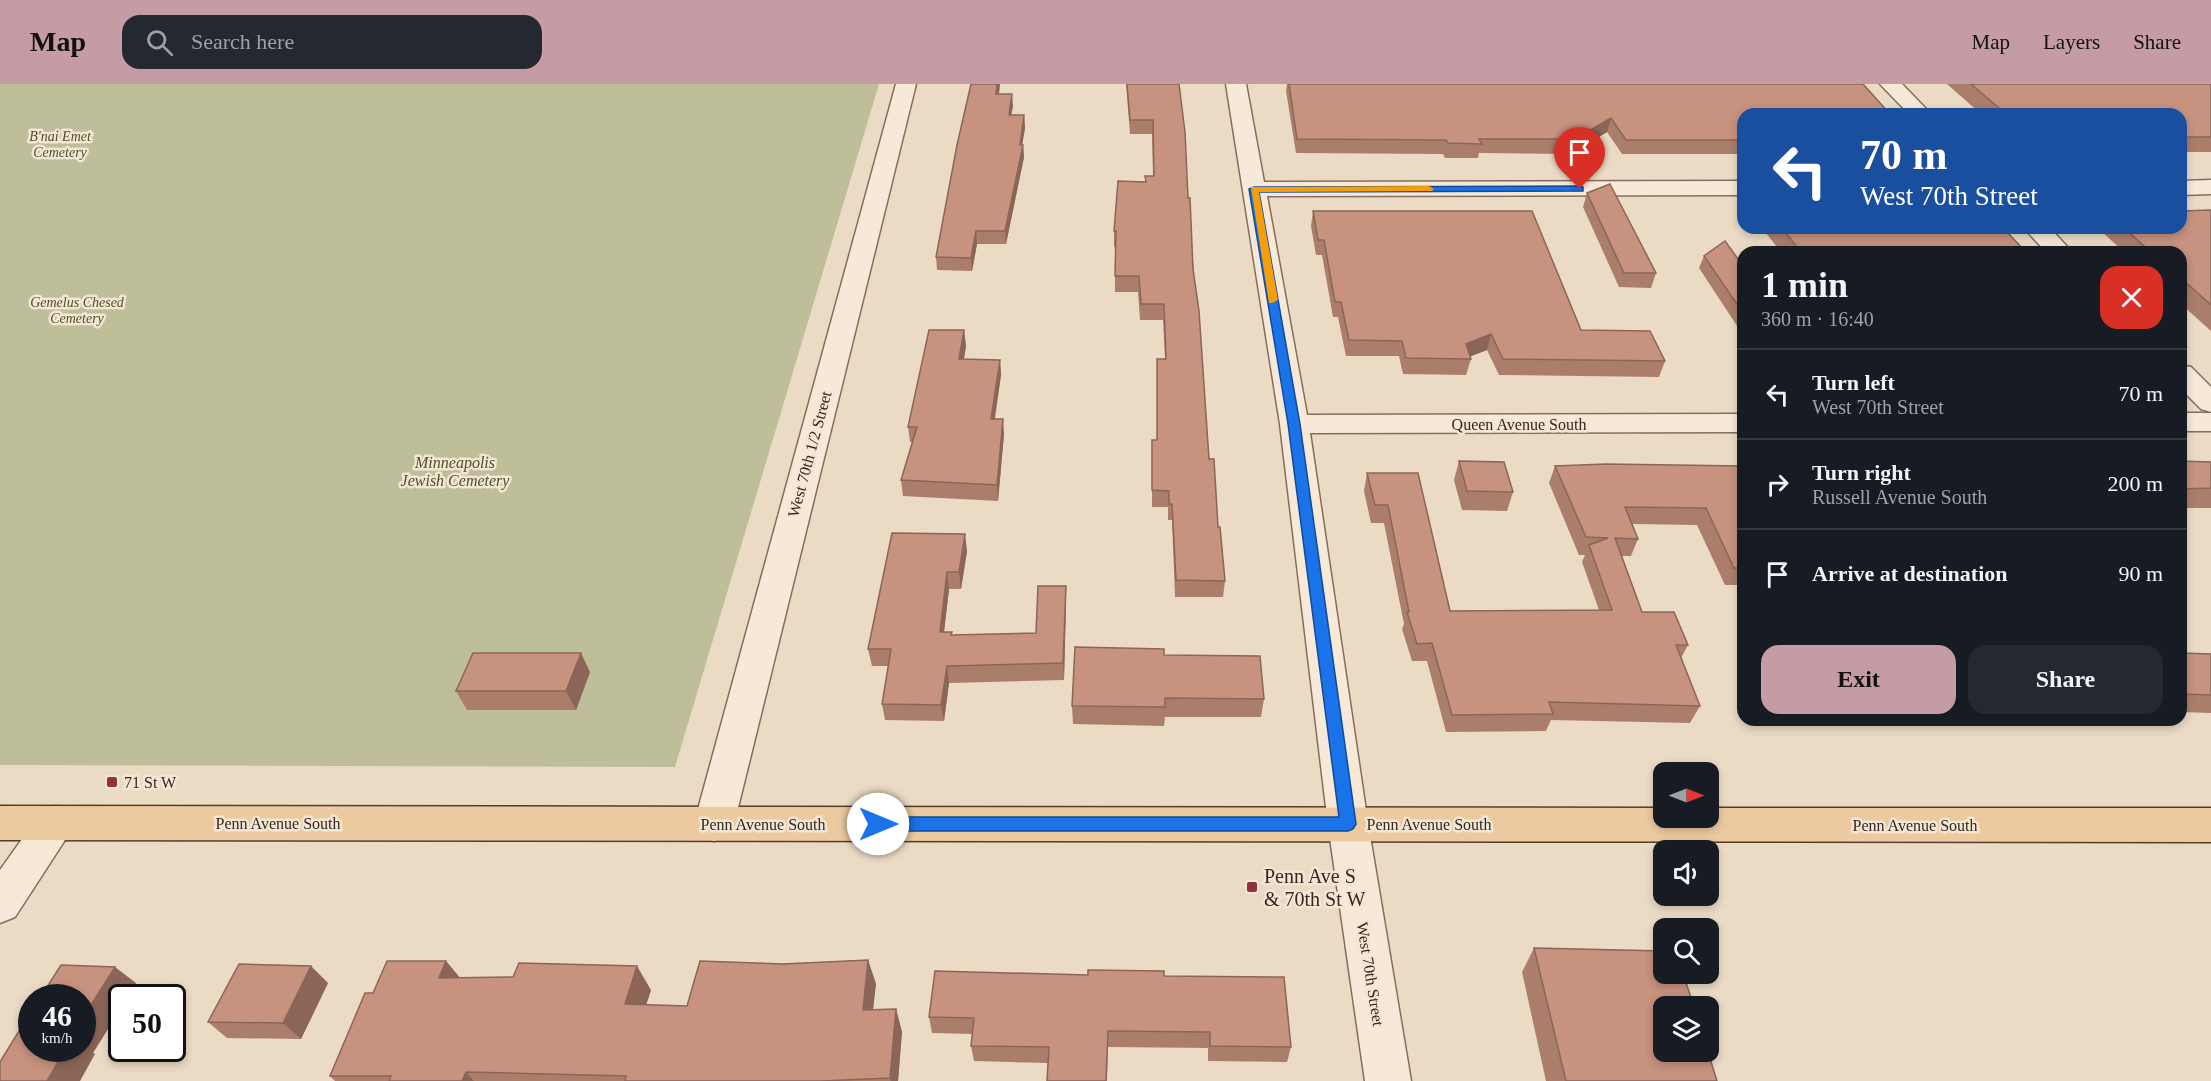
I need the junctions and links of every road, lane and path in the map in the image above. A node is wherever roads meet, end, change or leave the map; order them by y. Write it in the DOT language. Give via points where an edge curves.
graph roads {
  1 [pos="906,84"];
  2 [pos="1236,84"];
  3 [pos="1890,84"];
  4 [pos="1915,108"];
  5 [pos="1737,188"];
  6 [pos="2187,188"];
  7 [pos="2211,188"];
  8 [pos="1254,189"];
  9 [pos="2042,234"];
  10 [pos="2054,246"];
  11 [pos="2187,379"];
  12 [pos="2211,403"];
  13 [pos="2187,422"];
  14 [pos="2211,422"];
  15 [pos="1737,423"];
  16 [pos="1294,424"];
  17 [pos="0,823"];
  18 [pos="56,823"];
  19 [pos="714,824"];
  20 [pos="1348,824"];
  21 [pos="2211,825"];
  22 [pos="0,904"];
  23 [pos="1388,1081"];
  1 -- 19 [label="street, West 70th 1/2 Street"];
  2 -- 8 [label="street, West 70th Street"];
  3 -- 4 [label="street"];
  5 -- 8 [label="street"];
  6 -- 7 [label="street"];
  8 -- 16 [label="street, West 70th Street"];
  9 -- 10 [label="street"];
  11 -- 12 [label="street"];
  13 -- 14 [label="street"];
  15 -- 16 [label="street, Queen Avenue South"];
  16 -- 20 [label="street, West 70th Street"];
  17 -- 18 [label="main road, Penn Avenue South"];
  18 -- 19 [label="main road, Penn Avenue South"];
  18 -- 22 [label="street"];
  19 -- 20 [label="main road, Penn Avenue South"];
  20 -- 21 [label="main road, Penn Avenue South"];
  20 -- 23 [label="street, West 70th Street"];
}
